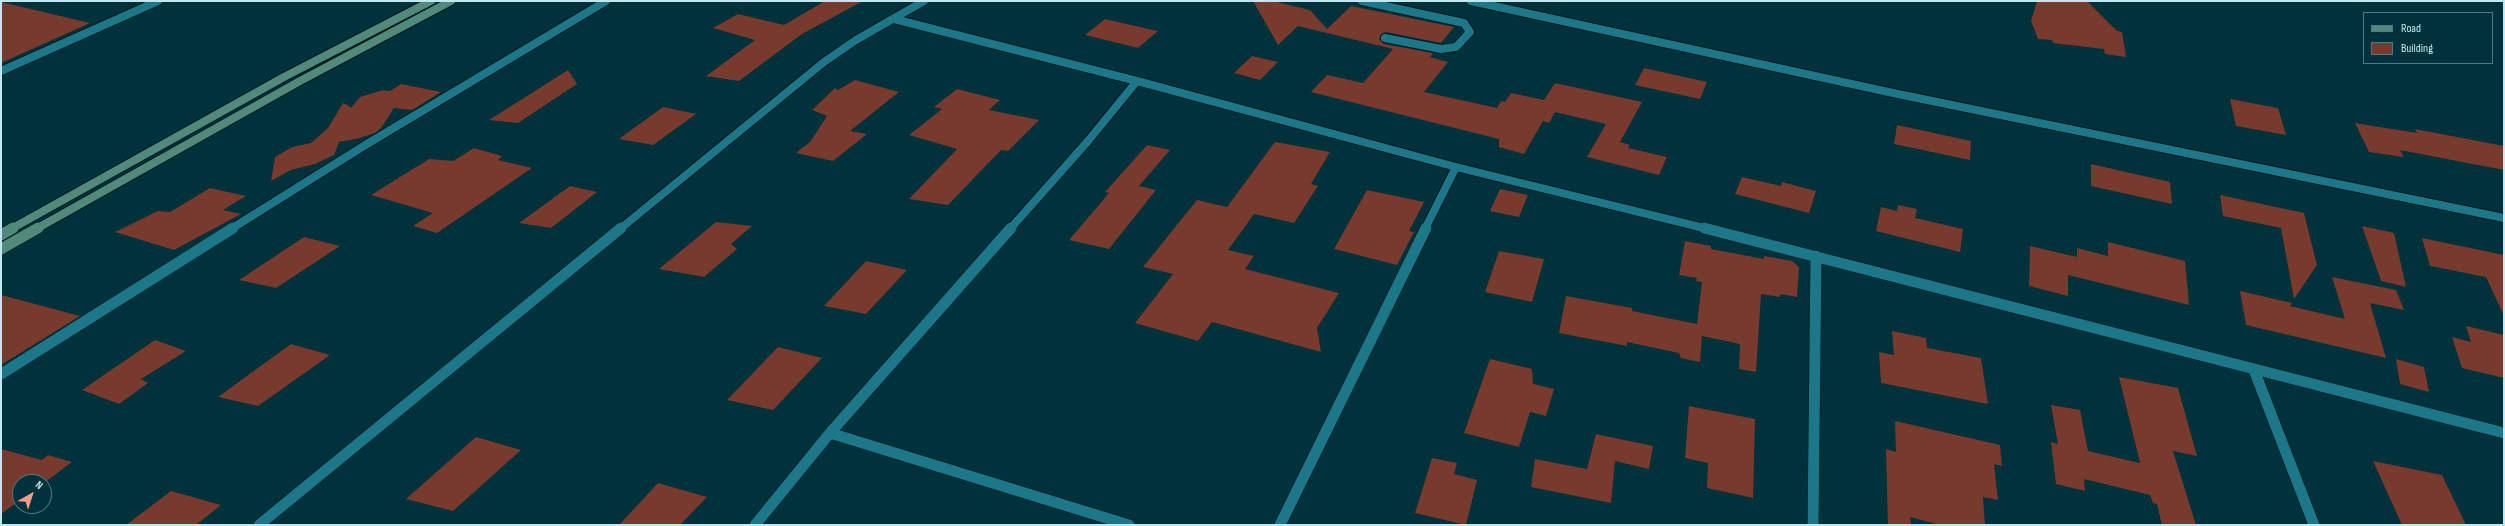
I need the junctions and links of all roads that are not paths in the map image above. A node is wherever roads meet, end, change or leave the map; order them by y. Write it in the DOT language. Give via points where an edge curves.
graph roads {
  1 [pos="158,1"];
  2 [pos="431,1"];
  3 [pos="451,1"];
  4 [pos="606,1"];
  5 [pos="924,1"];
  6 [pos="1362,1"];
  7 [pos="1471,1"];
  8 [pos="894,19"];
  9 [pos="1385,38"];
  10 [pos="1,71"];
  11 [pos="1137,81"];
  12 [pos="1456,167"];
  13 [pos="2504,218"];
  14 [pos="1,235"];
  15 [pos="1,249"];
  16 [pos="1816,256"];
  17 [pos="2254,370"];
  18 [pos="1,374"];
  19 [pos="830,433"];
  20 [pos="2504,433"];
  21 [pos="259,525"];
  22 [pos="755,525"];
  23 [pos="1129,525"];
  24 [pos="1280,525"];
  25 [pos="1813,525"];
  26 [pos="2314,525"];
  1 -- 10 [label="street"];
  2 -- 14 [label="main road" via="284,77"];
  3 -- 15 [label="main road" via="300,81"];
  4 -- 18 [label="street" via="367,144"];
  5 -- 8 [label="street"];
  6 -- 9 [label="street" via="1464,23 1470,32 1456,48 1441,49"];
  7 -- 13 [label="street" via="1893,93"];
  8 -- 11 [label="street"];
  8 -- 21 [label="street" via="824,62"];
  11 -- 12 [label="street"];
  11 -- 19 [label="street" via="1088,141"];
  12 -- 16 [label="street"];
  12 -- 24 [label="street"];
  16 -- 17 [label="street"];
  16 -- 25 [label="street"];
  17 -- 20 [label="street"];
  17 -- 26 [label="street"];
  19 -- 22 [label="street"];
  19 -- 23 [label="street"];
}
